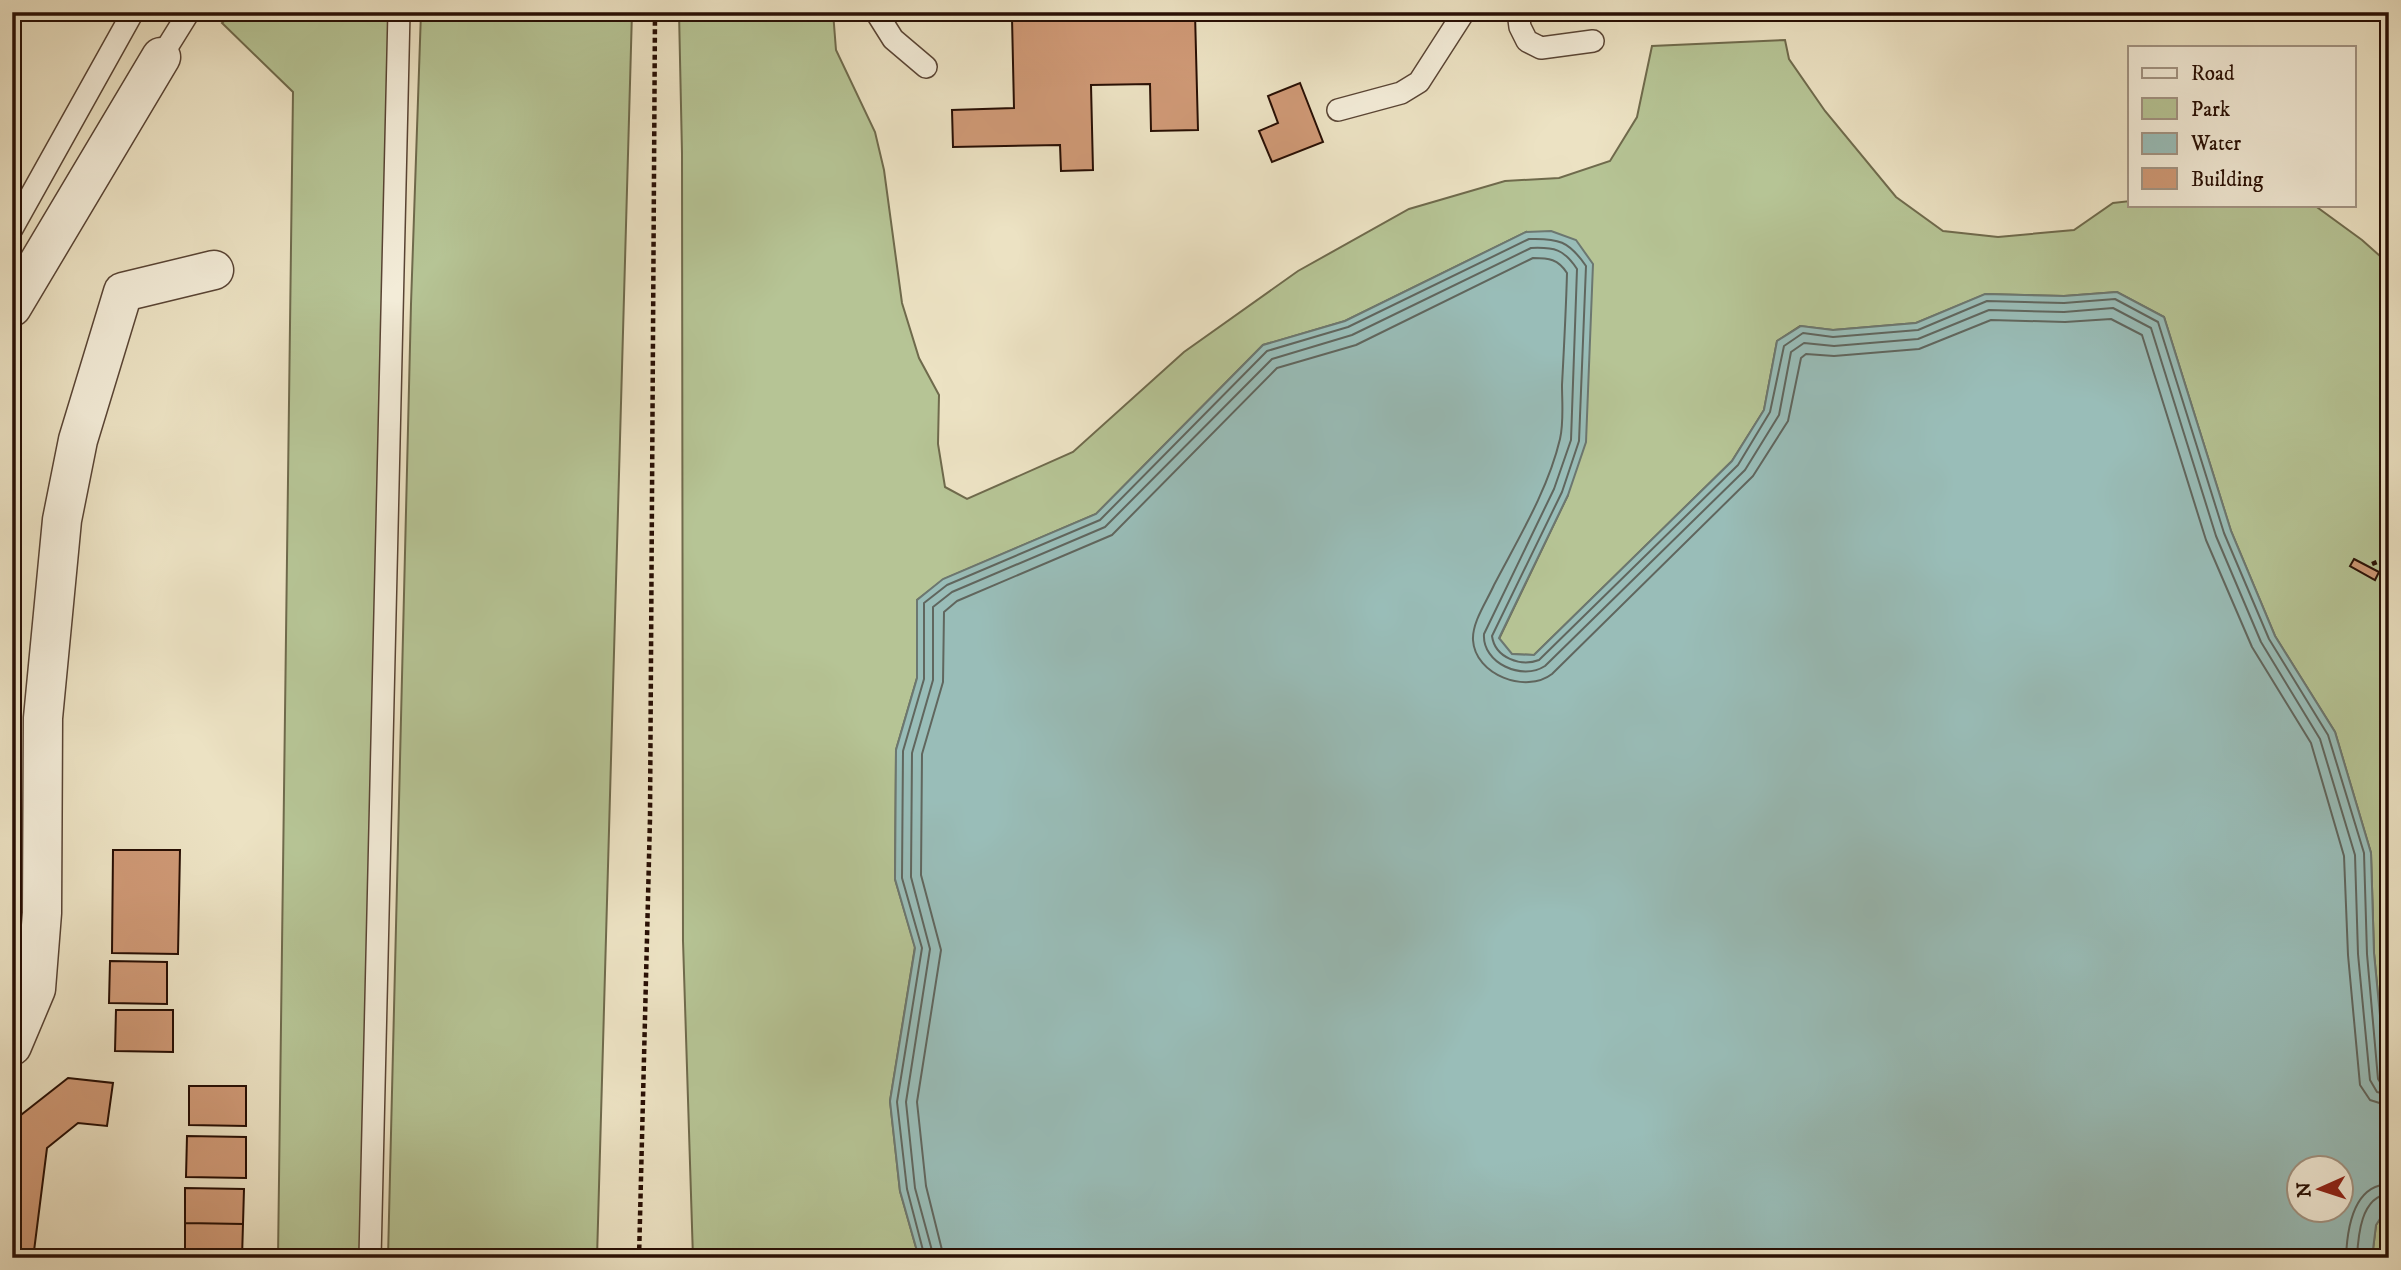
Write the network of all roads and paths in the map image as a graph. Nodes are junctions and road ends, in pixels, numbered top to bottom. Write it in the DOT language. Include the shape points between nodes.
graph roads {
  1 [pos="133,12"];
  2 [pos="189,12"];
  3 [pos="399,12"];
  4 [pos="655,12"];
  5 [pos="876,12"];
  6 [pos="1464,12"];
  7 [pos="1518,12"];
  8 [pos="1593,41"];
  9 [pos="161,57"];
  10 [pos="926,67"];
  11 [pos="1338,110"];
  12 [pos="12,229"];
  13 [pos="214,270"];
  14 [pos="12,307"];
  15 [pos="2389,557"];
  16 [pos="2372,564"];
  17 [pos="12,1046"];
  18 [pos="370,1258"];
  19 [pos="639,1258"];
  1 -- 12 [label="lane"];
  2 -- 9 [label="lane"];
  3 -- 18 [label="lane"];
  4 -- 19 [label="path" via="650,818"];
  5 -- 10 [label="lane" via="893,39"];
  6 -- 11 [label="lane" via="1419,82 1401,93"];
  7 -- 8 [label="lane" via="1527,41 1541,48"];
  9 -- 14 [label="street"];
  13 -- 17 [label="street" via="123,292 78,440 62,520 43,718 43,913 36,989"];
  15 -- 16 [label="path"];
}
